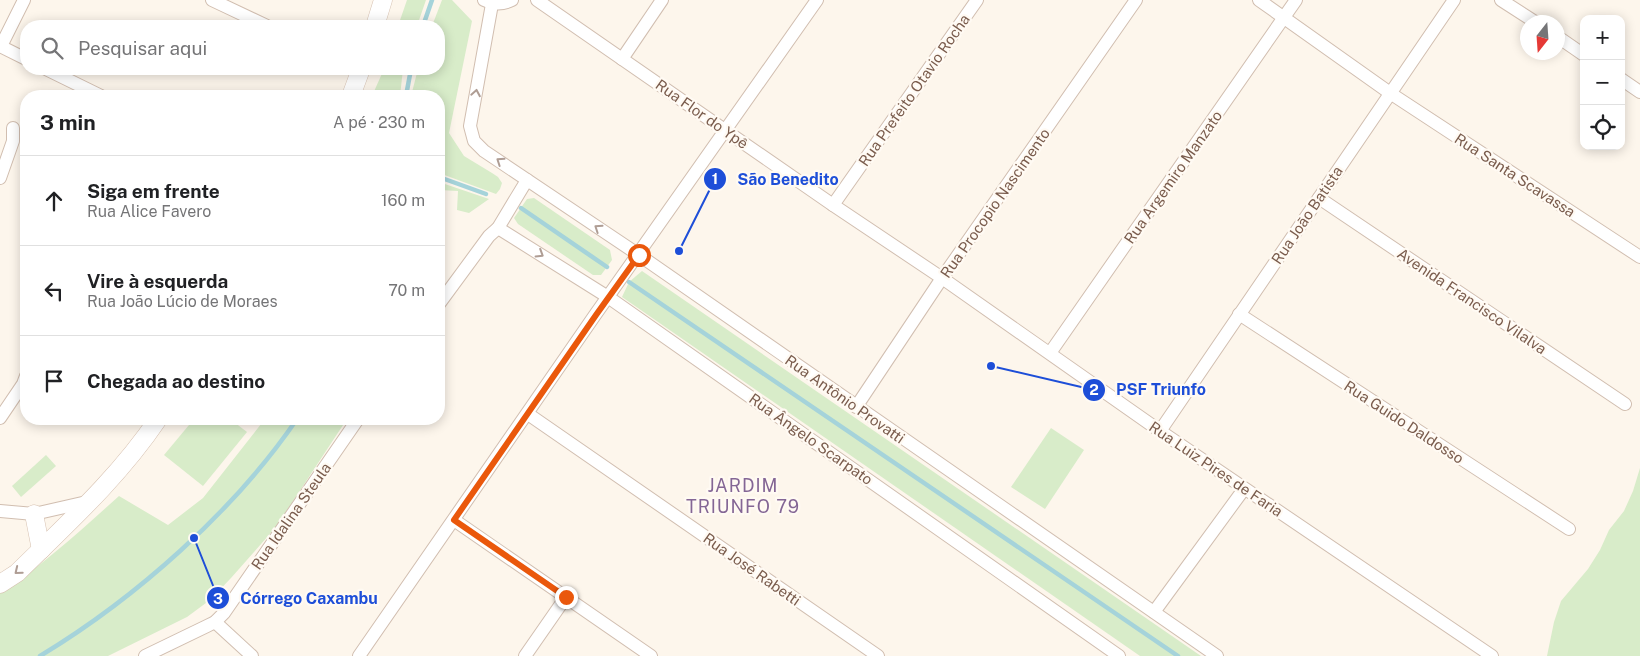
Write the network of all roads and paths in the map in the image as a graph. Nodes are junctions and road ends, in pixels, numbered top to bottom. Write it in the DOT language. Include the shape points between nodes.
graph roads {
  1 [pos="24,0"];
  2 [pos="212,0"];
  3 [pos="383,0"];
  4 [pos="512,0"];
  5 [pos="537,0"];
  6 [pos="662,0"];
  7 [pos="817,0"];
  8 [pos="977,0"];
  9 [pos="1136,0"];
  10 [pos="1259,0"];
  11 [pos="1296,0"];
  12 [pos="1454,0"];
  13 [pos="1500,0"];
  14 [pos="488,2"];
  15 [pos="1524,15"];
  16 [pos="1284,17"];
  17 [pos="254,20"];
  18 [pos="377,20"];
  19 [pos="1565,42"];
  20 [pos="1,46"];
  21 [pos="1580,52"];
  22 [pos="20,56"];
  23 [pos="622,58"];
  24 [pos="58,75"];
  25 [pos="357,75"];
  26 [pos="1625,82"];
  27 [pos="89,90"];
  28 [pos="353,90"];
  29 [pos="1640,92"];
  30 [pos="1390,93"];
  31 [pos="14,128"];
  32 [pos="726,130"];
  33 [pos="0,178"];
  34 [pos="527,180"];
  35 [pos="1319,198"];
  36 [pos="833,205"];
  37 [pos="498,228"];
  38 [pos="639,255"];
  39 [pos="1640,256"];
  40 [pos="942,278"];
  41 [pos="445,296"];
  42 [pos="608,297"];
  43 [pos="1239,314"];
  44 [pos="1050,353"];
  45 [pos="20,388"];
  46 [pos="1625,404"];
  47 [pos="856,407"];
  48 [pos="528,414"];
  49 [pos="0,418"];
  50 [pos="154,425"];
  51 [pos="354,425"];
  52 [pos="1160,431"];
  53 [pos="1244,488"];
  54 [pos="91,501"];
  55 [pos="0,511"];
  56 [pos="34,514"];
  57 [pos="454,520"];
  58 [pos="1569,529"];
  59 [pos="41,550"];
  60 [pos="0,584"];
  61 [pos="566,597"];
  62 [pos="1154,612"];
  63 [pos="215,622"];
  64 [pos="145,656"];
  65 [pos="252,656"];
  66 [pos="359,656"];
  67 [pos="525,656"];
  68 [pos="651,656"];
  69 [pos="878,656"];
  70 [pos="1119,656"];
  71 [pos="1217,656"];
  72 [pos="1492,656"];
  1 -- 20 [label="street"];
  2 -- 17 [label="street"];
  3 -- 18 [label="street"];
  4 -- 14 [label="street" via="499,4"];
  5 -- 23 [label="street, Rua Flor do Ypê"];
  6 -- 23 [label="street"];
  7 -- 32 [label="street"];
  8 -- 36 [label="street, Rua Prefeito Otavio Rocha"];
  9 -- 40 [label="street, Rua Procopio Nascimento"];
  10 -- 16 [label="street, Rua Santa Scavassa"];
  11 -- 16 [label="street, Rua Argemiro Manzato"];
  12 -- 30 [label="street, Rua João Batista"];
  13 -- 15 [label="street"];
  34 -- 14 [label="street, Rua Antônio Provatti, one-way" via="484,151 474,141 470,126"];
  16 -- 30 [label="street, Rua Santa Scavassa"];
  16 -- 44 [label="street, Rua Argemiro Manzato"];
  19 -- 21 [label="street"];
  20 -- 22 [label="street"];
  23 -- 32 [label="street, Rua Flor do Ypê"];
  24 -- 27 [label="street"];
  25 -- 28 [label="street"];
  26 -- 29 [label="street"];
  30 -- 35 [label="street, Rua João Batista"];
  30 -- 39 [label="street, Rua Santa Scavassa"];
  31 -- 33 [label="street" via="13,141"];
  32 -- 36 [label="street, Rua Flor do Ypê"];
  32 -- 38 [label="street"];
  34 -- 37 [label="street"];
  38 -- 34 [label="street, Rua Antônio Provatti, one-way"];
  35 -- 43 [label="street, Rua João Batista"];
  35 -- 46 [label="street, Avenida Francisco Vilalva"];
  36 -- 40 [label="street, Rua Flor do Ypê"];
  37 -- 41 [label="street"];
  37 -- 42 [label="street, Rua Ângelo Scarpato, one-way"];
  38 -- 42 [label="street"];
  38 -- 47 [label="street, Rua Antônio Provatti"];
  40 -- 44 [label="street, Rua Luiz Pires de Faria"];
  40 -- 47 [label="street, Rua Procopio Nascimento"];
  42 -- 48 [label="street"];
  42 -- 70 [label="street, Rua Ângelo Scarpato"];
  43 -- 52 [label="street, Rua João Batista"];
  43 -- 58 [label="street, Rua Guido Daldosso"];
  44 -- 52 [label="street, Rua Luiz Pires de Faria"];
  45 -- 49 [label="street"];
  47 -- 62 [label="street, Rua Antônio Provatti"];
  48 -- 57 [label="street"];
  48 -- 69 [label="street, Rua José Rabetti"];
  50 -- 54 [label="street"];
  51 -- 63 [label="street, Rua Idalina Steula"];
  52 -- 53 [label="street, Rua Luiz Pires de Faria"];
  53 -- 62 [label="street"];
  53 -- 72 [label="street, Rua Luiz Pires de Faria"];
  54 -- 56 [label="street"];
  54 -- 59 [label="street"];
  55 -- 56 [label="street"];
  56 -- 59 [label="street"];
  57 -- 61 [label="street"];
  57 -- 66 [label="street"];
  59 -- 60 [label="street, one-way" via="18,573"];
  61 -- 67 [label="street"];
  61 -- 68 [label="street"];
  62 -- 71 [label="street, Rua Antônio Provatti"];
  63 -- 64 [label="street, Rua Idalina Steula"];
  63 -- 65 [label="street"];
}
